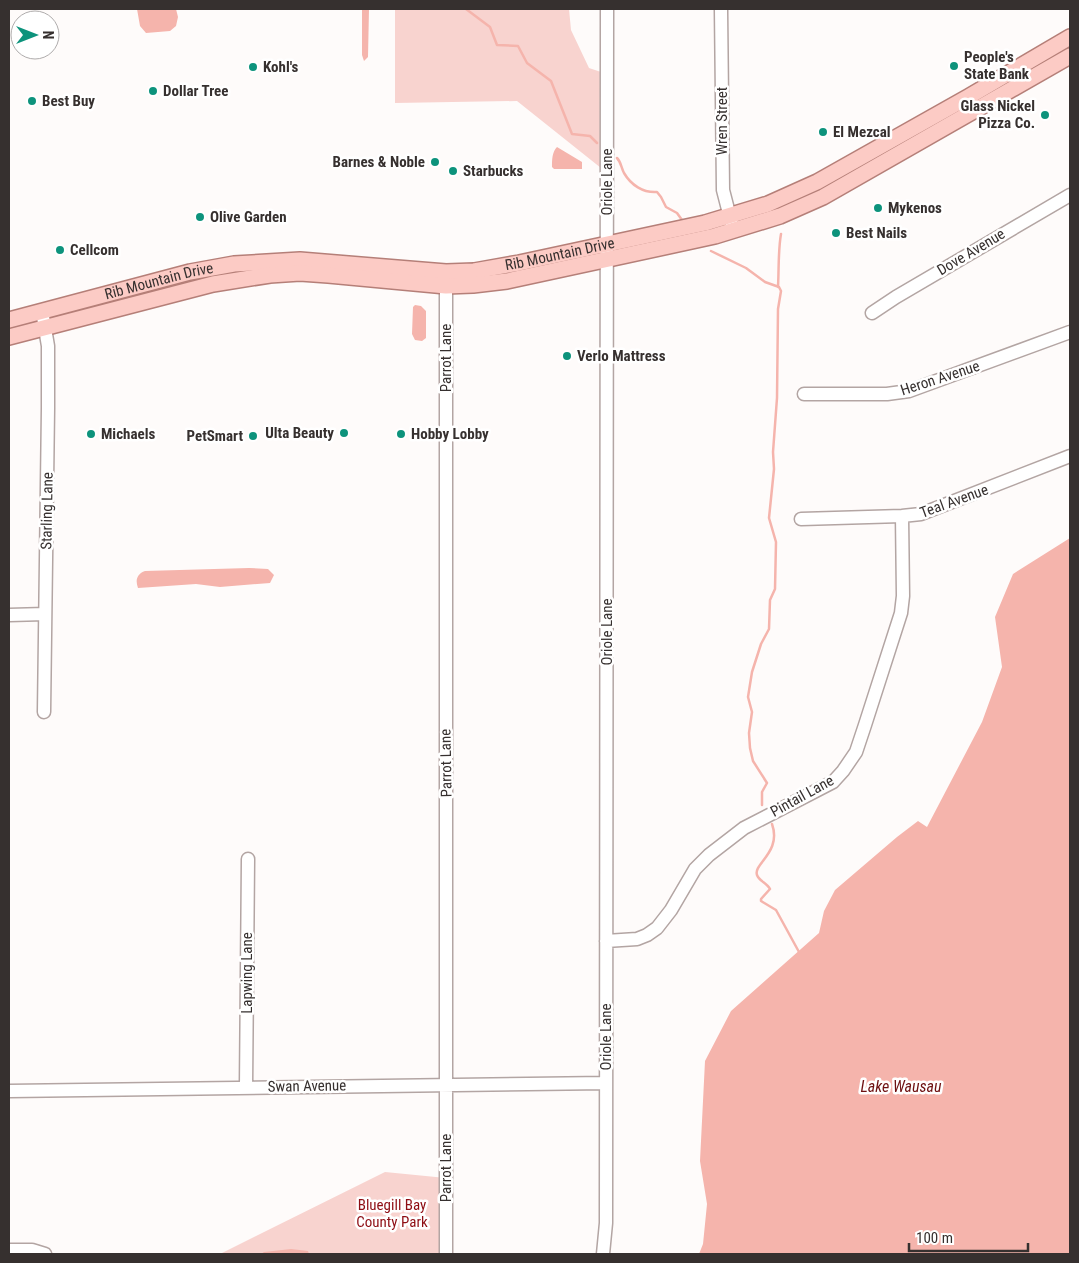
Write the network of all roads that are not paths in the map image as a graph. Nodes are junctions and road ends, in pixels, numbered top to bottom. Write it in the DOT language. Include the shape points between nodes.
graph roads {
  1 [pos="607,9"];
  2 [pos="722,9"];
  3 [pos="1070,37"];
  4 [pos="1070,56"];
  5 [pos="1070,70"];
  6 [pos="1037,74"];
  7 [pos="1070,195"];
  8 [pos="731,224"];
  9 [pos="607,244"];
  10 [pos="608,260"];
  11 [pos="446,279"];
  12 [pos="42,311"];
  13 [pos="872,312"];
  14 [pos="9,320"];
  15 [pos="45,327"];
  16 [pos="1070,332"];
  17 [pos="9,337"];
  18 [pos="804,394"];
  19 [pos="1070,456"];
  20 [pos="902,516"];
  21 [pos="802,518"];
  22 [pos="45,614"];
  23 [pos="9,615"];
  24 [pos="44,712"];
  25 [pos="248,859"];
  26 [pos="606,941"];
  27 [pos="606,1083"];
  28 [pos="447,1084"];
  29 [pos="246,1087"];
  30 [pos="9,1090"];
  31 [pos="9,1250"];
  32 [pos="45,1254"];
  33 [pos="446,1254"];
  34 [pos="603,1254"];
  1 -- 9 [label="street, Oriole Lane"];
  2 -- 8 [label="street, Wren Street" via="723,190"];
  3 -- 8 [label="main road, Rib Mountain Drive" via="824,178"];
  4 -- 6 [label="main road, Rib Mountain Drive"];
  5 -- 6 [label="main road"];
  6 -- 8 [label="main road, Rib Mountain Drive" via="823,197 788,214"];
  7 -- 13 [label="street, Dove Avenue"];
  8 -- 9 [label="main road, Rib Mountain Drive"];
  8 -- 10 [label="main road, Rib Mountain Drive" via="692,242"];
  9 -- 10 [label="street, Oriole Lane"];
  9 -- 11 [label="main road, Rib Mountain Drive"];
  10 -- 11 [label="main road, Rib Mountain Drive" via="502,282 473,285"];
  10 -- 26 [label="street, Oriole Lane"];
  11 -- 12 [label="main road, Rib Mountain Drive" via="300,260 243,263 196,271"];
  11 -- 15 [label="main road, Rib Mountain Drive" via="300,273 270,275 221,282"];
  11 -- 28 [label="street, Parrot Lane"];
  12 -- 14 [label="main road, Rib Mountain Drive"];
  12 -- 15 [label="street, Starling Lane"];
  15 -- 17 [label="main road, Rib Mountain Drive"];
  15 -- 22 [label="street, Starling Lane" via="48,408"];
  16 -- 18 [label="street, Heron Avenue" via="909,391"];
  19 -- 20 [label="street, Teal Avenue" via="921,514"];
  20 -- 21 [label="street, Teal Avenue"];
  20 -- 26 [label="street, Pintail Lane" via="901,613 866,725 850,761 832,782 744,828 709,855 695,868 657,928 637,938"];
  22 -- 23 [label="street"];
  22 -- 24 [label="street, Starling Lane"];
  25 -- 29 [label="street, Lapwing Lane"];
  26 -- 27 [label="street, Oriole Lane"];
  27 -- 28 [label="street, Swan Avenue"];
  27 -- 34 [label="street, Oriole Lane"];
  28 -- 29 [label="street, Swan Avenue"];
  28 -- 33 [label="street, Parrot Lane"];
  29 -- 30 [label="street, Swan Avenue"];
  31 -- 32 [label="street" via="32,1250"];
}
